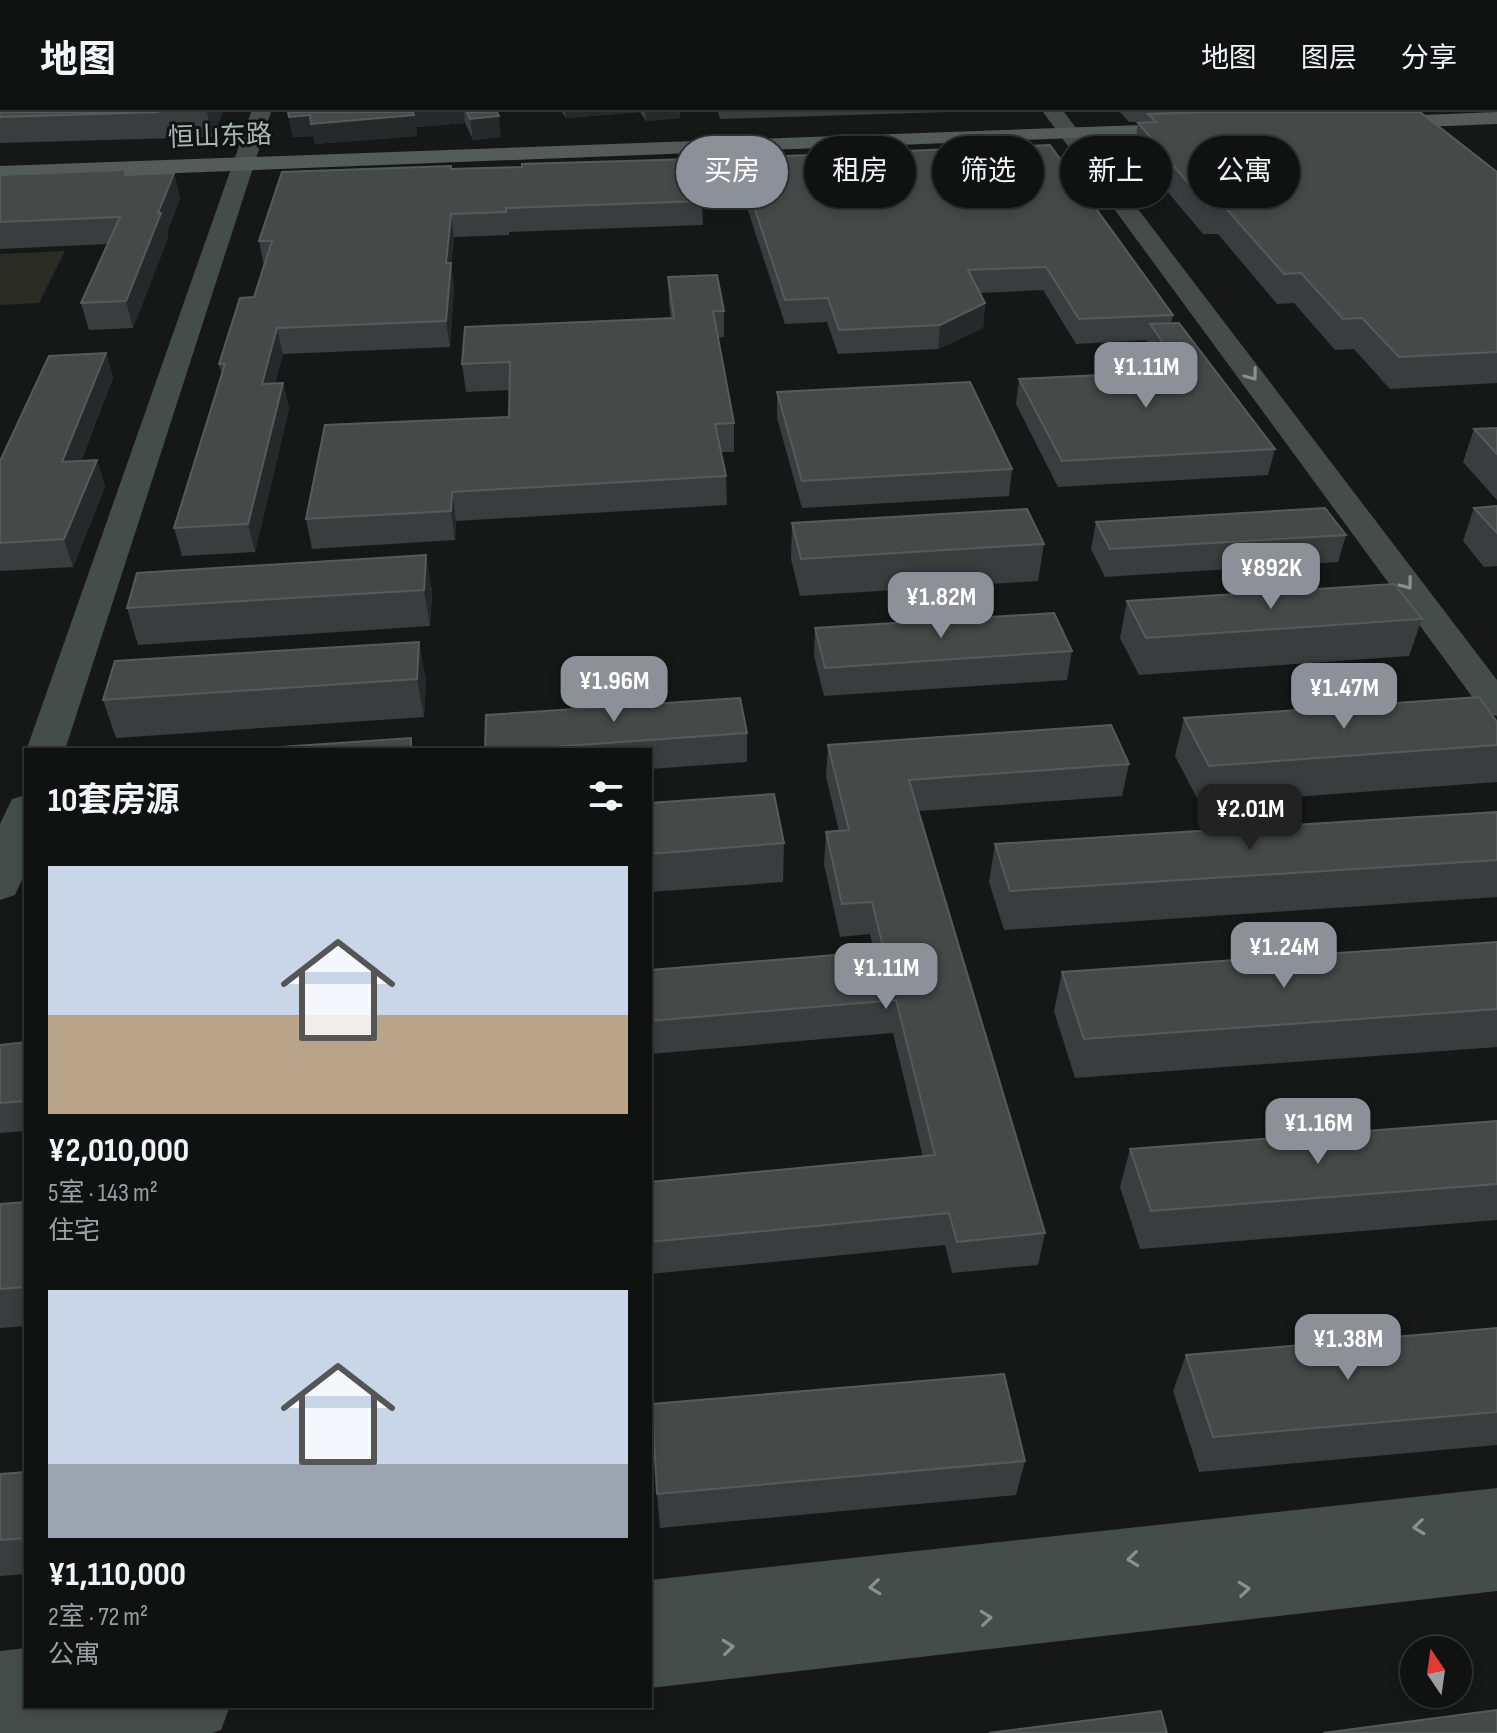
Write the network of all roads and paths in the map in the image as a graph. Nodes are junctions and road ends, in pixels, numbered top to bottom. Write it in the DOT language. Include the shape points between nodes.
graph roads {
  1 [pos="261,112"];
  2 [pos="1497,116"];
  3 [pos="1355,121"];
  4 [pos="1073,125"];
  5 [pos="1213,127"];
  6 [pos="244,161"];
  7 [pos="0,167"];
  8 [pos="0,173"];
  9 [pos="1441,585"];
  10 [pos="1497,705"];
  11 [pos="46,748"];
  12 [pos="24,814"];
  13 [pos="0,885"];
  14 [pos="1497,1518"];
  15 [pos="1497,1560"];
  16 [pos="652,1612"];
  17 [pos="652,1655"];
  18 [pos="24,1681"];
  19 [pos="0,1684"];
  20 [pos="179,1708"];
  21 [pos="0,1728"];
  1 -- 6 [label="street"];
  2 -- 3 [label="main road"];
  4 -- 5 [label="main road, 恒山东路"];
  4 -- 6 [label="main road, 恒山东路"];
  4 -- 9 [label="street"];
  4 -- 10 [label="street, one-way"];
  6 -- 7 [label="main road, 恒山东路"];
  6 -- 8 [label="main road, 恒山东路"];
  6 -- 11 [label="street"];
  12 -- 13 [label="street"];
  14 -- 16 [label="street, one-way"];
  17 -- 15 [label="street, one-way"];
  18 -- 19 [label="street"];
  20 -- 21 [label="street"];
}
